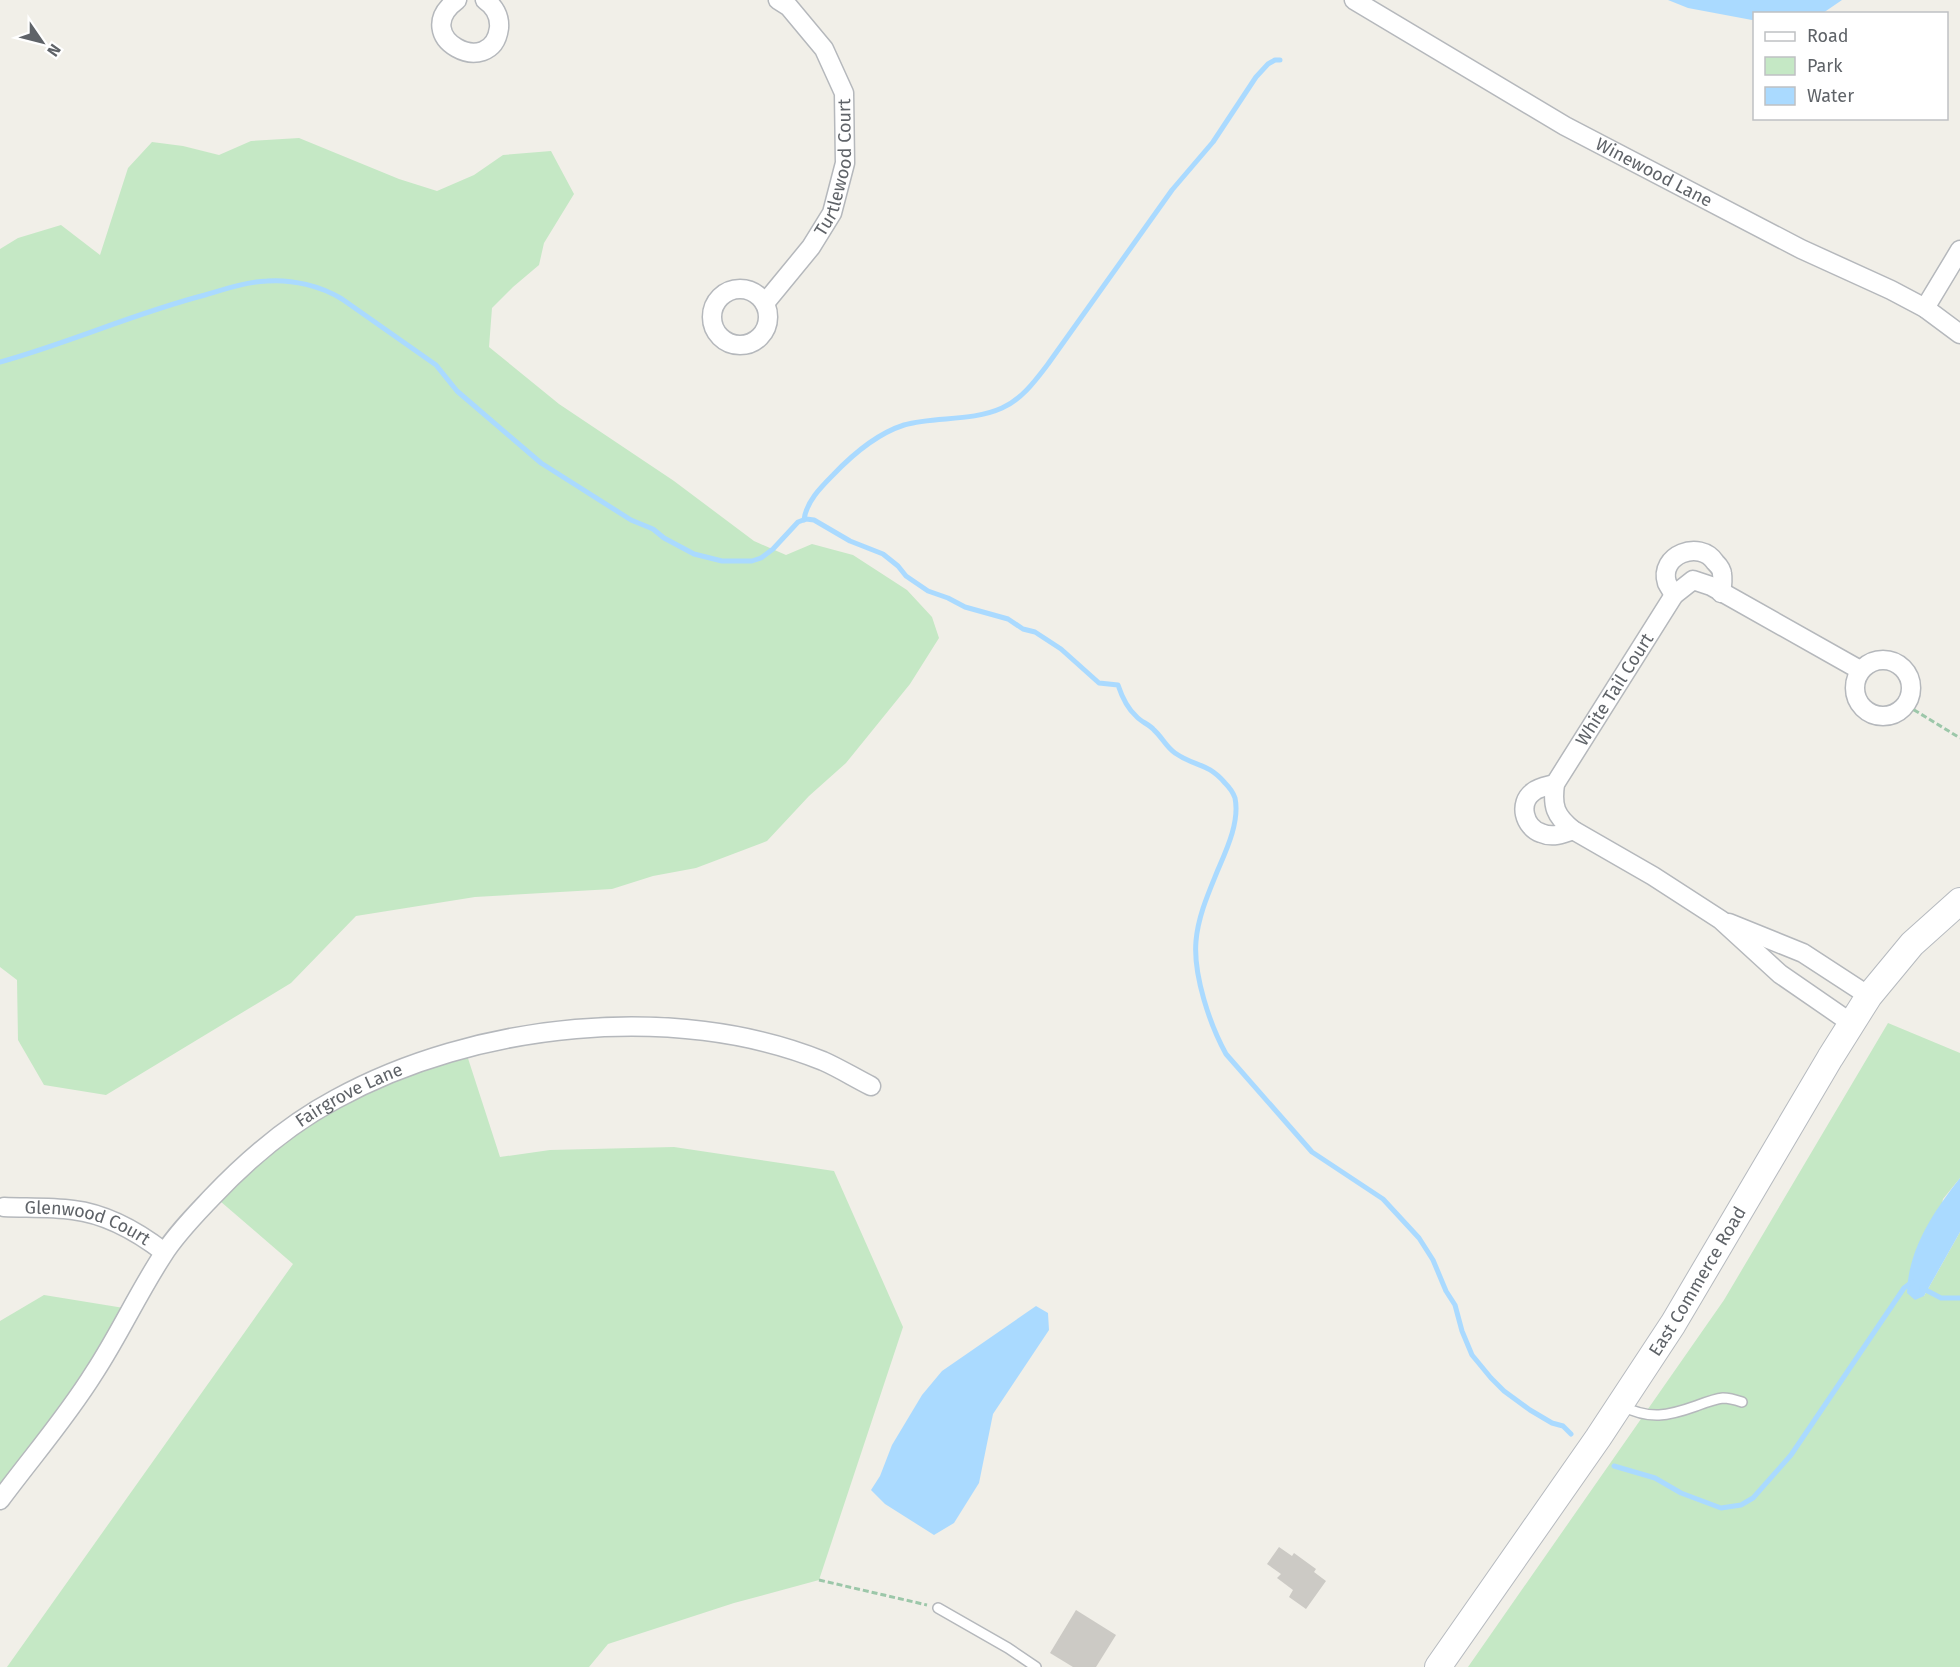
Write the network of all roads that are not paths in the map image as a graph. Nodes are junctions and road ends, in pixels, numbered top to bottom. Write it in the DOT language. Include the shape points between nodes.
graph roads {
  1 [pos="457,0"];
  2 [pos="778,0"];
  3 [pos="1354,0"];
  4 [pos="492,2"];
  5 [pos="1960,250"];
  6 [pos="765,303"];
  7 [pos="1924,308"];
  8 [pos="1960,334"];
  9 [pos="1721,593"];
  10 [pos="1674,595"];
  11 [pos="1860,670"];
  12 [pos="1555,784"];
  13 [pos="1573,830"];
  14 [pos="1960,901"];
  15 [pos="1722,921"];
  16 [pos="1869,996"];
  17 [pos="1851,1023"];
  18 [pos="871,1086"];
  19 [pos="3,1207"];
  20 [pos="164,1252"];
  21 [pos="1742,1402"];
  22 [pos="1620,1405"];
  23 [pos="0,1500"];
  24 [pos="938,1608"];
  25 [pos="1036,1667"];
  26 [pos="1438,1667"];
  1 -- 4 [label="street" via="443,16 442,28 449,44 467,53 480,51 494,41 499,25"];
  2 -- 6 [label="street, Turtlewood Court" via="789,7 824,49 844,93 845,163 832,213 811,247"];
  3 -- 7 [label="street, Winewood Lane" via="1565,126"];
  5 -- 7 [label="street"];
  7 -- 8 [label="street, Winewood Lane"];
  9 -- 10 [label="street, White Tail Court" via="1693,580"];
  9 -- 10 [label="street" via="1722,573 1713,559 1703,551 1688,550 1667,567 1667,582"];
  9 -- 11 [label="street, White Tail Court"];
  10 -- 12 [label="street, White Tail Court"];
  11 -- 11 [label="street" via="1854,692 1861,708 1879,716 1892,715 1906,705 1911,694 1910,681 1900,665 1879,659"];
  12 -- 13 [label="street" via="1553,800 1557,812"];
  12 -- 13 [label="street" via="1532,792 1525,803 1524,816 1532,829 1543,834 1559,835"];
  13 -- 15 [label="street"];
  14 -- 16 [label="main road, East Commerce Road" via="1912,944"];
  15 -- 16 [label="street" via="1803,953"];
  15 -- 17 [label="street" via="1780,974"];
  16 -- 17 [label="main road, East Commerce Road"];
  17 -- 22 [label="main road, East Commerce Road" via="1713,1259"];
  18 -- 20 [label="street, Fairgrove Lane" via="824,1061 790,1050 699,1031 644,1026 567,1028 465,1046 394,1071 345,1094 275,1139 213,1195"];
  19 -- 20 [label="street, Glenwood Court" via="85,1213 116,1222"];
  20 -- 23 [label="street, Fairgrove Lane" via="94,1373"];
  21 -- 22 [label="lane" via="1725,1398 1655,1416"];
  22 -- 26 [label="main road, East Commerce Road"];
  24 -- 25 [label="lane"];
}
